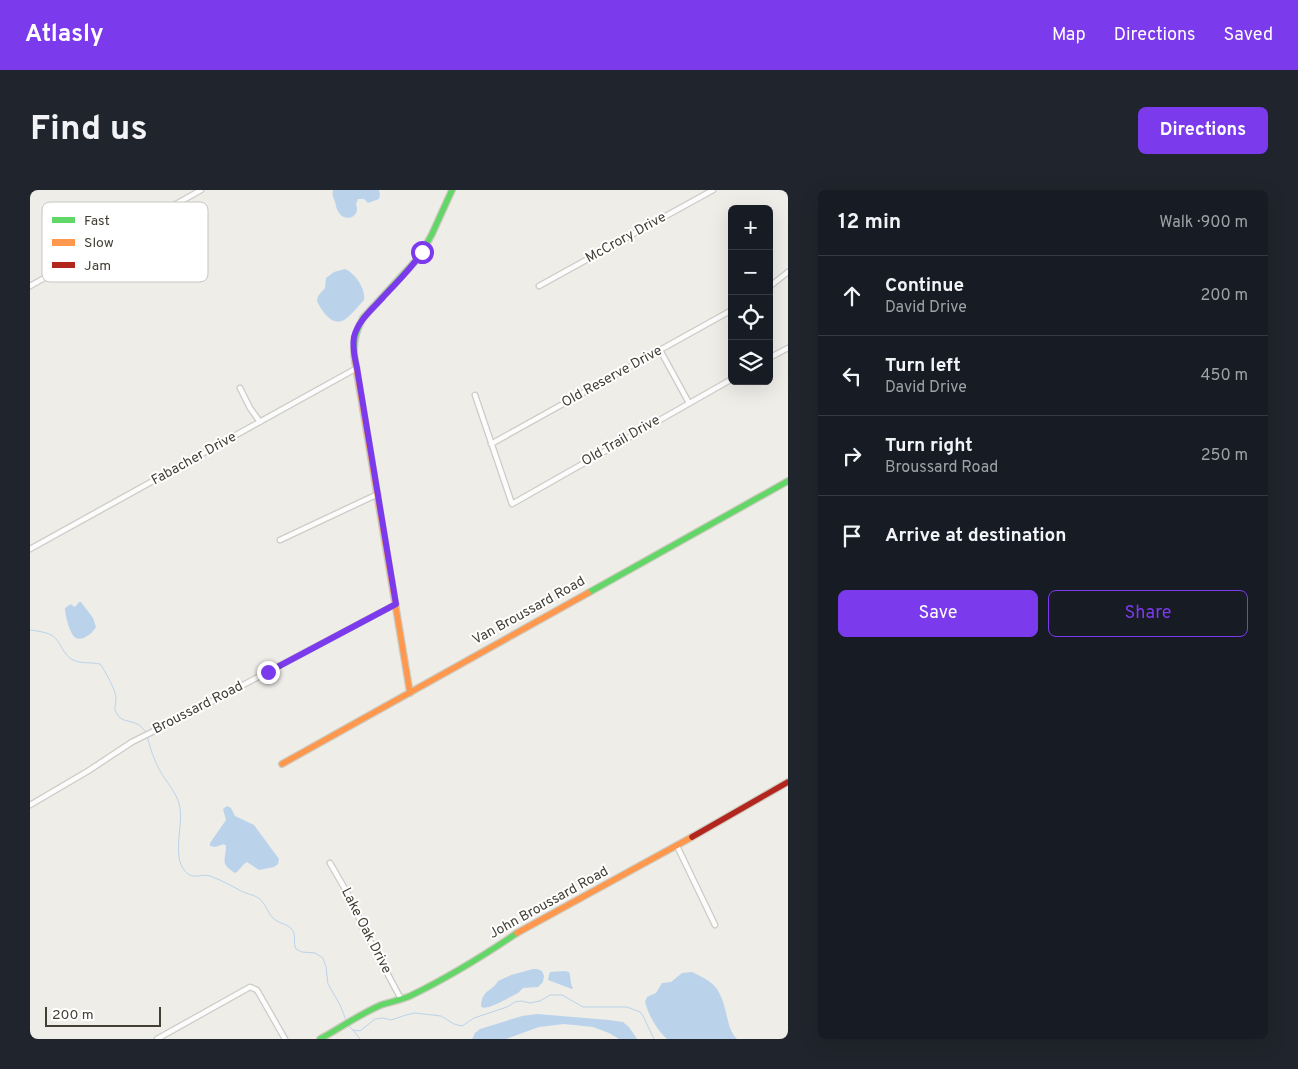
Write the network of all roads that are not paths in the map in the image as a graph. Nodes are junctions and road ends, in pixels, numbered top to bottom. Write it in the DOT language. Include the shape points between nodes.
graph roads {
  1 [pos="200,190"];
  2 [pos="452,190"];
  3 [pos="713,190"];
  4 [pos="179,202"];
  5 [pos="788,272"];
  6 [pos="42,279"];
  7 [pos="773,283"];
  8 [pos="30,286"];
  9 [pos="539,286"];
  10 [pos="728,312"];
  11 [pos="788,348"];
  12 [pos="660,350"];
  13 [pos="773,356"];
  14 [pos="357,368"];
  15 [pos="728,381"];
  16 [pos="240,388"];
  17 [pos="475,395"];
  18 [pos="689,403"];
  19 [pos="260,422"];
  20 [pos="491,444"];
  21 [pos="788,481"];
  22 [pos="378,494"];
  23 [pos="280,540"];
  24 [pos="30,549"];
  25 [pos="396,604"];
  26 [pos="410,692"];
  27 [pos="282,764"];
  28 [pos="788,782"];
  29 [pos="30,805"];
  30 [pos="677,846"];
  31 [pos="330,863"];
  32 [pos="715,925"];
  33 [pos="401,999"];
  34 [pos="158,1039"];
  35 [pos="285,1039"];
  36 [pos="320,1039"];
  1 -- 4 [label="street"];
  2 -- 14 [label="street" via="420,256 358,326 353,344"];
  3 -- 9 [label="street, McCrory Drive"];
  5 -- 7 [label="street"];
  6 -- 8 [label="street"];
  10 -- 12 [label="street, Old Reserve Drive"];
  11 -- 13 [label="street"];
  12 -- 18 [label="street"];
  12 -- 20 [label="street, Old Reserve Drive"];
  14 -- 19 [label="street, Fabacher Drive"];
  14 -- 22 [label="street"];
  15 -- 18 [label="street, Old Trail Drive"];
  16 -- 19 [label="street"];
  17 -- 20 [label="street"];
  18 -- 20 [label="street, Old Trail Drive" via="512,504"];
  19 -- 24 [label="street, Fabacher Drive"];
  21 -- 26 [label="street, Van Broussard Road"];
  22 -- 23 [label="street"];
  22 -- 25 [label="street"];
  25 -- 26 [label="street"];
  25 -- 29 [label="street, Broussard Road" via="142,736"];
  26 -- 27 [label="street, Van Broussard Road"];
  28 -- 30 [label="street, John Broussard Road"];
  30 -- 32 [label="street"];
  30 -- 33 [label="street, John Broussard Road" via="523,929 437,982"];
  31 -- 33 [label="street, Lake Oak Drive"];
  33 -- 36 [label="street, John Broussard Road" via="382,1005"];
  34 -- 35 [label="street" via="248,988 257,990"];
}
